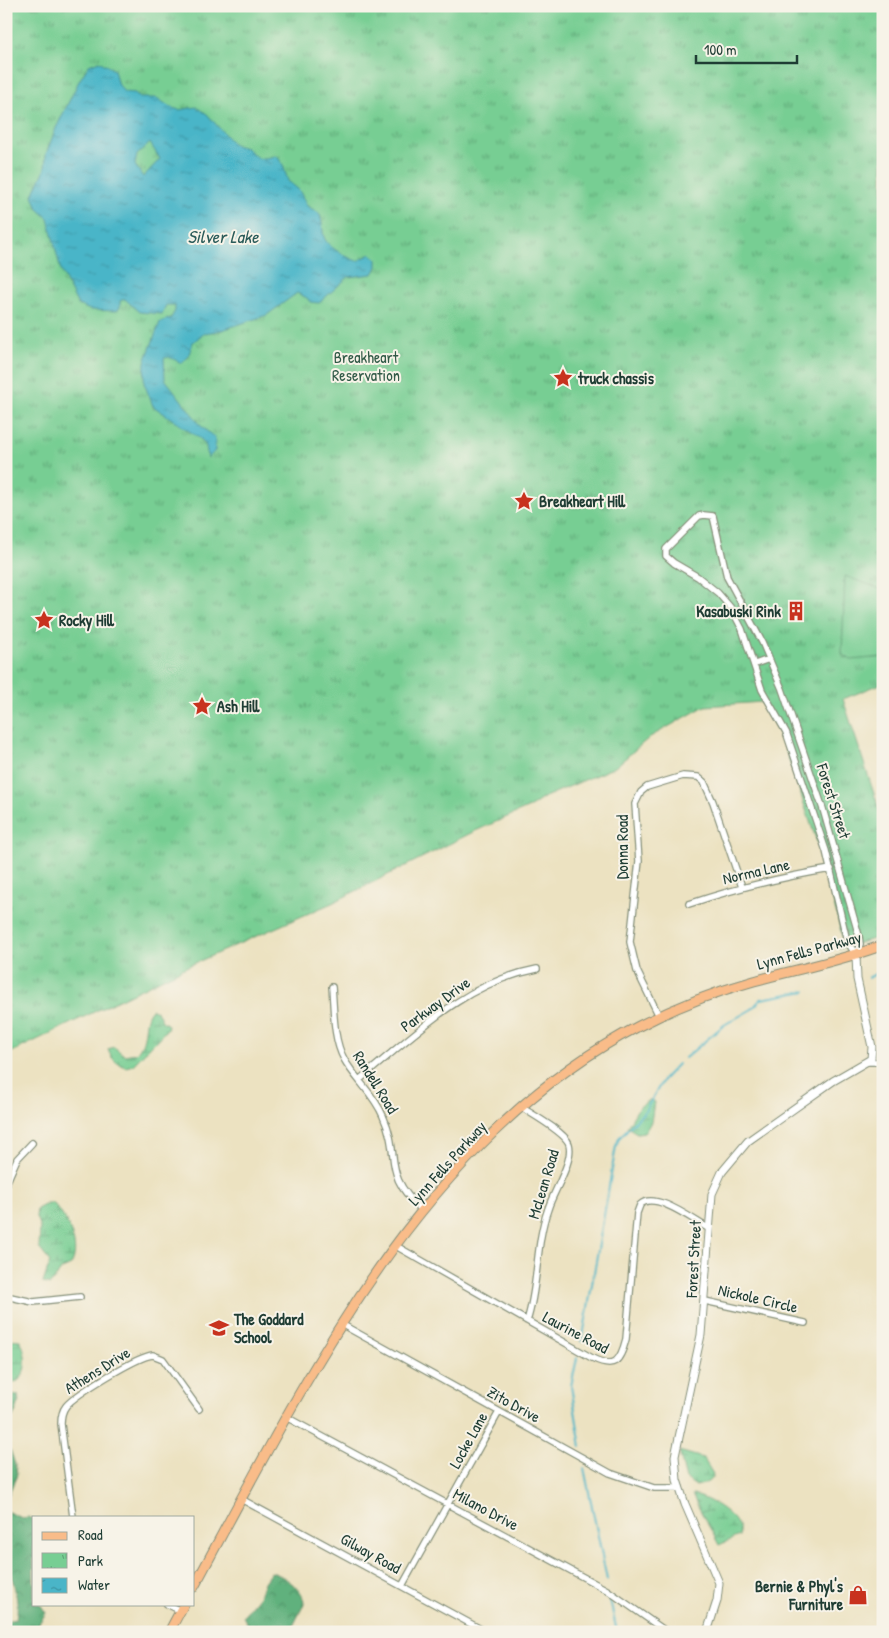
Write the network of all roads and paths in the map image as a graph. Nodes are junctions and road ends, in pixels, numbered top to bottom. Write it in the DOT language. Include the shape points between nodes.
graph roads {
  1 [pos="736,594"];
  2 [pos="725,601"];
  3 [pos="769,659"];
  4 [pos="754,664"];
  5 [pos="830,869"];
  6 [pos="742,887"];
  7 [pos="689,904"];
  8 [pos="883,945"];
  9 [pos="856,955"];
  10 [pos="537,969"];
  11 [pos="332,987"];
  12 [pos="659,1016"];
  13 [pos="868,1062"];
  14 [pos="883,1062"];
  15 [pos="359,1080"];
  16 [pos="521,1107"];
  17 [pos="32,1142"];
  18 [pos="6,1184"];
  19 [pos="423,1211"];
  20 [pos="708,1228"];
  21 [pos="396,1246"];
  22 [pos="6,1296"];
  23 [pos="80,1297"];
  24 [pos="705,1301"];
  25 [pos="527,1321"];
  26 [pos="805,1323"];
  27 [pos="341,1324"];
  28 [pos="199,1409"];
  29 [pos="499,1412"];
  30 [pos="286,1418"];
  31 [pos="680,1488"];
  32 [pos="242,1499"];
  33 [pos="447,1504"];
  34 [pos="73,1516"];
  35 [pos="195,1585"];
  36 [pos="402,1586"];
  37 [pos="182,1608"];
  38 [pos="170,1632"];
  39 [pos="486,1632"];
  40 [pos="668,1632"];
  41 [pos="707,1632"];
  1 -- 2 [label="street"];
  1 -- 2 [label="street, Forest Street" via="727,577 713,516 699,516 666,550 666,556 698,577"];
  1 -- 3 [label="street, Forest Street"];
  2 -- 4 [label="street, Forest Street" via="742,629"];
  3 -- 4 [label="street"];
  3 -- 9 [label="street, Forest Street" via="782,689 839,863 859,936"];
  4 -- 5 [label="street, Forest Street" via="762,690 786,732"];
  5 -- 6 [label="street, Norma Lane"];
  5 -- 9 [label="street, Forest Street" via="847,941"];
  6 -- 7 [label="street, Norma Lane"];
  6 -- 12 [label="street, Donna Road" via="714,802 704,782 683,776 641,792 635,804 639,861 630,942 637,971"];
  8 -- 9 [label="main road, Lynn Fells Parkway"];
  9 -- 12 [label="main road, Lynn Fells Parkway" via="732,987"];
  9 -- 13 [label="street, Forest Street" via="857,979 873,1054"];
  10 -- 15 [label="street, Parkway Drive" via="508,976 472,991"];
  11 -- 15 [label="street, Randell Road" via="340,1051"];
  12 -- 16 [label="main road, Lynn Fells Parkway" via="583,1058"];
  13 -- 14 [label="street"];
  13 -- 20 [label="street, Forest Street" via="833,1081 742,1146 716,1183"];
  15 -- 19 [label="street, Randell Road" via="384,1117 400,1186"];
  16 -- 19 [label="main road, Lynn Fells Parkway" via="474,1153"];
  16 -- 25 [label="street, McLean Road" via="565,1137 570,1149 546,1215 534,1299"];
  17 -- 18 [label="street" via="17,1158"];
  19 -- 21 [label="main road, Lynn Fells Parkway"];
  20 -- 24 [label="street, Forest Street"];
  20 -- 25 [label="street, Laurine Road" via="660,1201 650,1199 640,1205 626,1339 622,1356 614,1363 597,1360"];
  21 -- 25 [label="street, Laurine Road"];
  21 -- 27 [label="main road, Lynn Fells Parkway"];
  22 -- 23 [label="street" via="23,1302"];
  24 -- 26 [label="street, Nickole Circle"];
  24 -- 31 [label="street, Forest Street" via="698,1352 675,1449"];
  27 -- 29 [label="street, Zito Drive"];
  27 -- 30 [label="main road, Lynn Fells Parkway"];
  28 -- 34 [label="street, Athens Drive" via="164,1361 153,1354 72,1400 64,1410 61,1424"];
  29 -- 31 [label="street, Zito Drive" via="621,1478 654,1488"];
  29 -- 33 [label="street, Locke Lane"];
  30 -- 32 [label="main road, Lynn Fells Parkway"];
  30 -- 33 [label="street, Milano Drive"];
  31 -- 41 [label="street, Forest Street" via="718,1582 717,1601"];
  32 -- 35 [label="main road, Lynn Fells Parkway"];
  32 -- 36 [label="street, Gilway Road"];
  33 -- 36 [label="street, Locke Lane"];
  33 -- 40 [label="street, Milano Drive" via="607,1590"];
  36 -- 39 [label="street, Gilway Road"];
  37 -- 38 [label="main road"];
}
